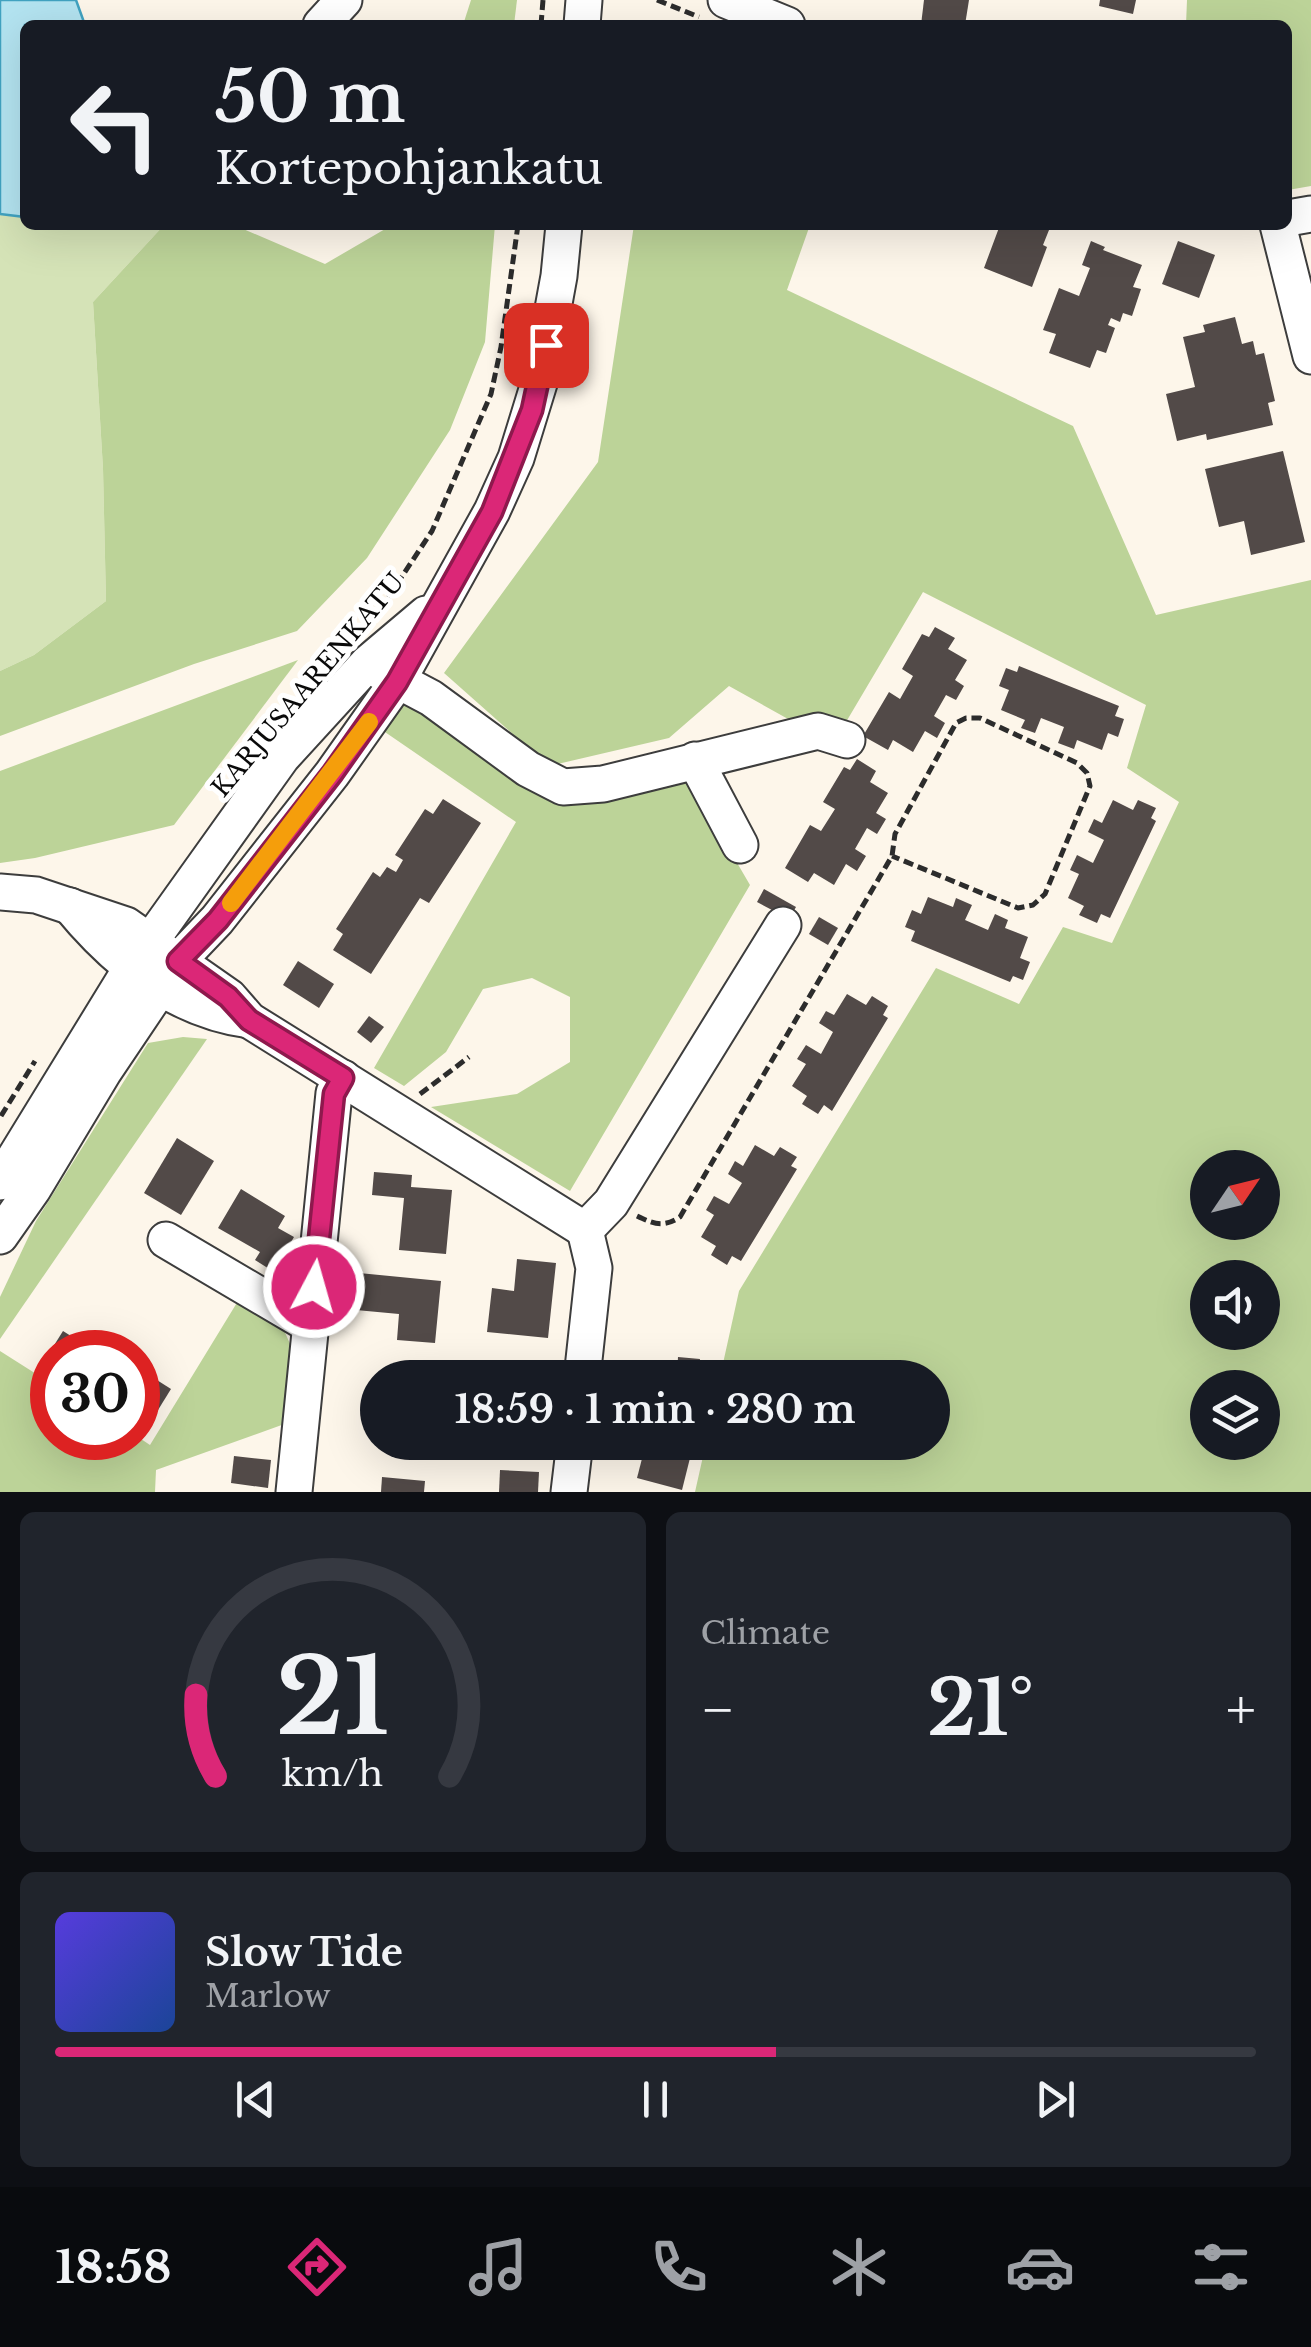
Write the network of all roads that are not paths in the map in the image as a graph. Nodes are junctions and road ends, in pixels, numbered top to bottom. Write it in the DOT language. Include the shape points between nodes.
graph roads {
  1 [pos="344,0"];
  2 [pos="716,10"];
  3 [pos="326,20"];
  4 [pos="763,20"];
  5 [pos="563,230"];
  6 [pos="1279,230"];
  7 [pos="1311,356"];
  8 [pos="375,658"];
  9 [pos="847,740"];
  10 [pos="694,760"];
  11 [pos="740,845"];
  12 [pos="0,892"];
  13 [pos="783,924"];
  14 [pos="155,964"];
  15 [pos="343,1078"];
  16 [pos="0,1182"];
  17 [pos="586,1230"];
  18 [pos="0,1236"];
  19 [pos="166,1240"];
  20 [pos="310,1325"];
  21 [pos="584,1360"];
  22 [pos="573,1460"];
  23 [pos="294,1492"];
  24 [pos="569,1492"];
  1 -- 3 [label="street"];
  2 -- 4 [label="street"];
  5 -- 8 [label="street, KARJUSAARENKATU" via="540,380 492,512 438,604"];
  6 -- 7 [label="street"];
  8 -- 10 [label="street" via="563,787 603,784"];
  8 -- 14 [label="street, KARJUSAARENKATU" via="282,757"];
  8 -- 14 [label="street, KARJUSAARENKATU" via="332,774 229,906"];
  9 -- 10 [label="street" via="818,731"];
  10 -- 11 [label="street"];
  12 -- 14 [label="street" via="70,906 98,940"];
  13 -- 17 [label="street" via="612,1204"];
  14 -- 15 [label="street" via="186,1004 249,1020"];
  14 -- 16 [label="street, KARJUSAARENKATU"];
  14 -- 18 [label="street, KARJUSAARENKATU"];
  15 -- 17 [label="street"];
  15 -- 20 [label="street" via="334,1094"];
  17 -- 21 [label="street" via="594,1268"];
  19 -- 20 [label="street"];
  20 -- 23 [label="street"];
  22 -- 24 [label="street"];
}
